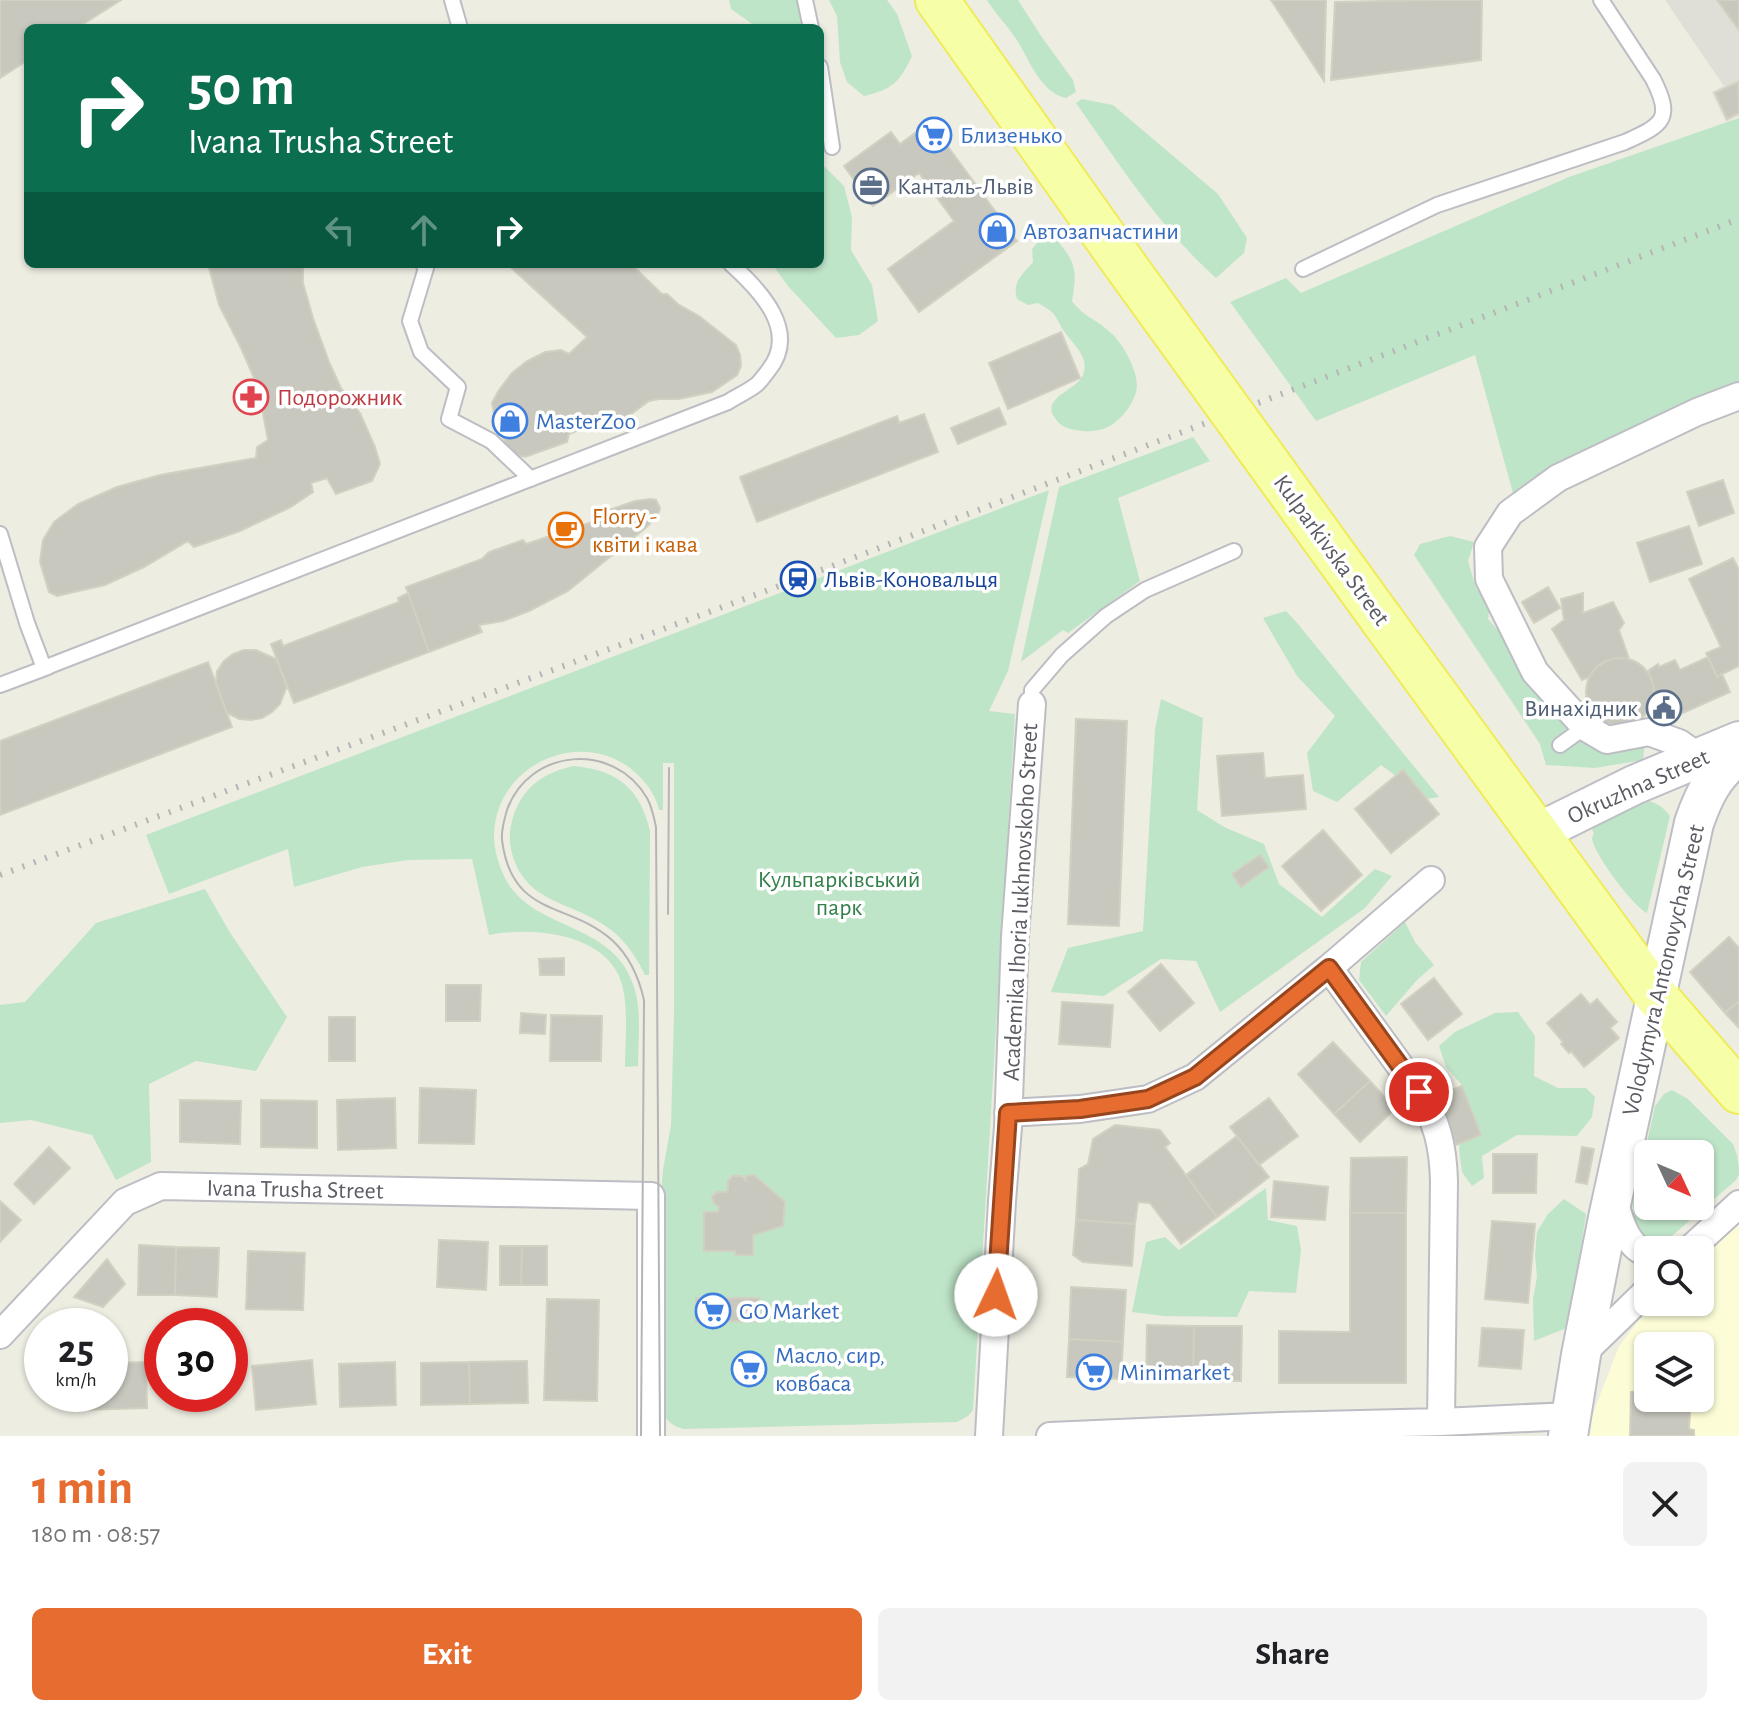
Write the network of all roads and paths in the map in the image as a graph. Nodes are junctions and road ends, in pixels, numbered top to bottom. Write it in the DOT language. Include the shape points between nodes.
graph roads {
  1 [pos="452,0"];
  2 [pos="805,0"];
  3 [pos="937,0"];
  4 [pos="1601,0"];
  5 [pos="459,24"];
  6 [pos="810,24"];
  7 [pos="824,84"];
  8 [pos="832,147"];
  9 [pos="426,268"];
  10 [pos="735,268"];
  11 [pos="1303,269"];
  12 [pos="1739,396"];
  13 [pos="531,479"];
  14 [pos="0,534"];
  15 [pos="1234,551"];
  16 [pos="44,668"];
  17 [pos="0,685"];
  18 [pos="1032,704"];
  19 [pos="1585,727"];
  20 [pos="1739,741"];
  21 [pos="1560,745"];
  22 [pos="1739,753"];
  23 [pos="1699,757"];
  24 [pos="1634,785"];
  25 [pos="1694,823"];
  26 [pos="1537,833"];
  27 [pos="1431,880"];
  28 [pos="1329,968"];
  29 [pos="1657,997"];
  30 [pos="1739,1092"];
  31 [pos="1008,1113"];
  32 [pos="1613,1197"];
  33 [pos="1739,1204"];
  34 [pos="1704,1236"];
  35 [pos="1634,1244"];
  36 [pos="1634,1304"];
  37 [pos="0,1335"];
  38 [pos="1581,1355"];
  39 [pos="1441,1422"];
  40 [pos="1569,1426"];
  41 [pos="1280,1431"];
  42 [pos="651,1436"];
  43 [pos="989,1436"];
  44 [pos="1050,1436"];
  1 -- 5 [label="lane"];
  2 -- 6 [label="lane"];
  3 -- 26 [label="main road, Kulparkivska Street, bridge"];
  4 -- 11 [label="lane" via="1660,92 1663,117 1654,129 1437,205"];
  7 -- 8 [label="lane"];
  9 -- 13 [label="lane" via="410,321 421,352 458,387 449,419 491,441"];
  10 -- 13 [label="lane" via="771,307 782,337 777,360 757,385 728,402"];
  12 -- 19 [label="street" via="1558,478 1510,513 1488,547 1489,579 1535,672"];
  13 -- 16 [label="lane"];
  14 -- 16 [label="lane"];
  15 -- 18 [label="lane" via="1145,590 1106,616 1032,690"];
  16 -- 17 [label="lane"];
  18 -- 31 [label="street, Academika Ihoria Iukhnovskoho Street"];
  19 -- 21 [label="lane"];
  19 -- 23 [label="street" via="1607,740 1649,732"];
  20 -- 23 [label="main road, Okruzhna Street"];
  22 -- 25 [label="main road, Volodymyra Antonovycha Street" via="1705,794"];
  23 -- 24 [label="main road, Okruzhna Street"];
  24 -- 25 [label="main road" via="1666,794"];
  24 -- 26 [label="main road, Okruzhna Street"];
  25 -- 29 [label="main road, Volodymyra Antonovycha Street"];
  26 -- 29 [label="main road, Kulparkivska Street"];
  27 -- 28 [label="street"];
  28 -- 31 [label="street" via="1195,1077 1148,1099"];
  28 -- 39 [label="street" via="1419,1092 1439,1135 1444,1181"];
  29 -- 30 [label="main road, Kulparkivska Street"];
  29 -- 32 [label="main road, Volodymyra Antonovycha Street"];
  31 -- 43 [label="street, Academika Ihoria Iukhnovskoho Street"];
  32 -- 35 [label="street" via="1621,1225"];
  32 -- 38 [label="main road, Volodymyra Antonovycha Street"];
  33 -- 34 [label="street"];
  36 -- 38 [label="street"];
  37 -- 42 [label="street, Ivana Trusha Street" via="125,1202 161,1186 651,1196"];
  38 -- 40 [label="main road, Volodymyra Antonovycha Street"];
  39 -- 40 [label="street"];
  39 -- 41 [label="street"];
  41 -- 44 [label="street"];
}
